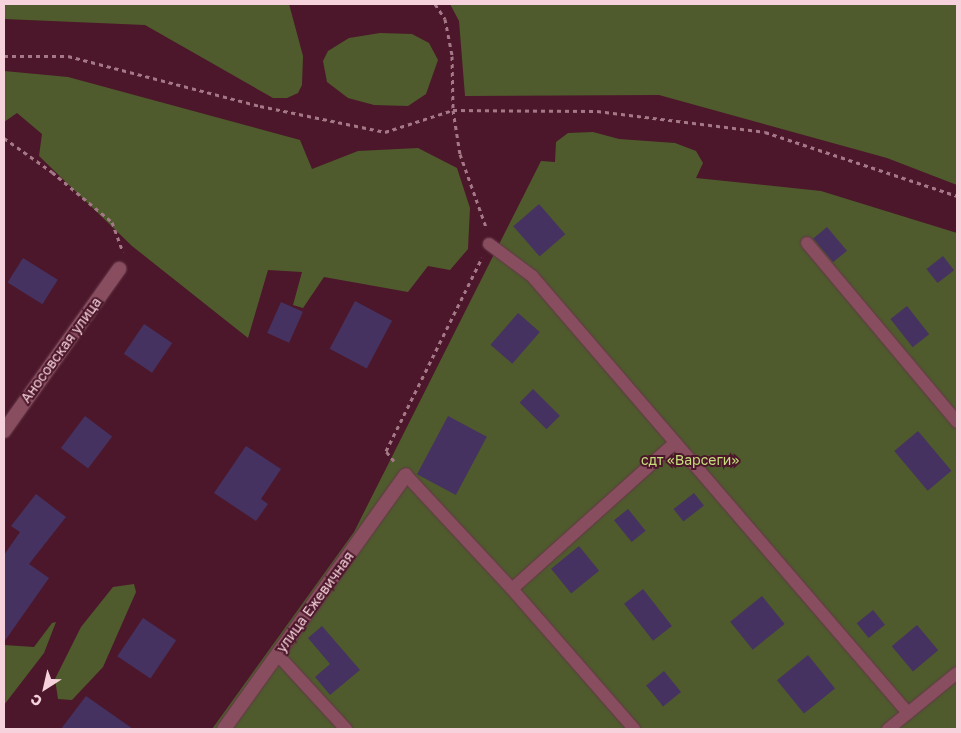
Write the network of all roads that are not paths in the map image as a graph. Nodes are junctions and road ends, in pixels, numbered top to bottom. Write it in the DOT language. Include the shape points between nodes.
graph roads {
  1 [pos="806,243"];
  2 [pos="489,244"];
  3 [pos="119,269"];
  4 [pos="957,422"];
  5 [pos="4,431"];
  6 [pos="675,443"];
  7 [pos="406,475"];
  8 [pos="512,589"];
  9 [pos="277,654"];
  10 [pos="957,672"];
  11 [pos="908,713"];
  12 [pos="224,729"];
  13 [pos="346,729"];
  14 [pos="634,729"];
  15 [pos="888,729"];
  1 -- 4 [label="lane"];
  2 -- 6 [label="lane" via="532,276"];
  3 -- 5 [label="street, Аносовская улица"];
  6 -- 8 [label="lane"];
  6 -- 11 [label="lane"];
  7 -- 8 [label="lane"];
  7 -- 9 [label="street, улица Ежевичная"];
  8 -- 14 [label="lane"];
  9 -- 12 [label="street, улица Ежевичная"];
  9 -- 13 [label="lane"];
  10 -- 11 [label="lane"];
  11 -- 15 [label="lane"];
}
